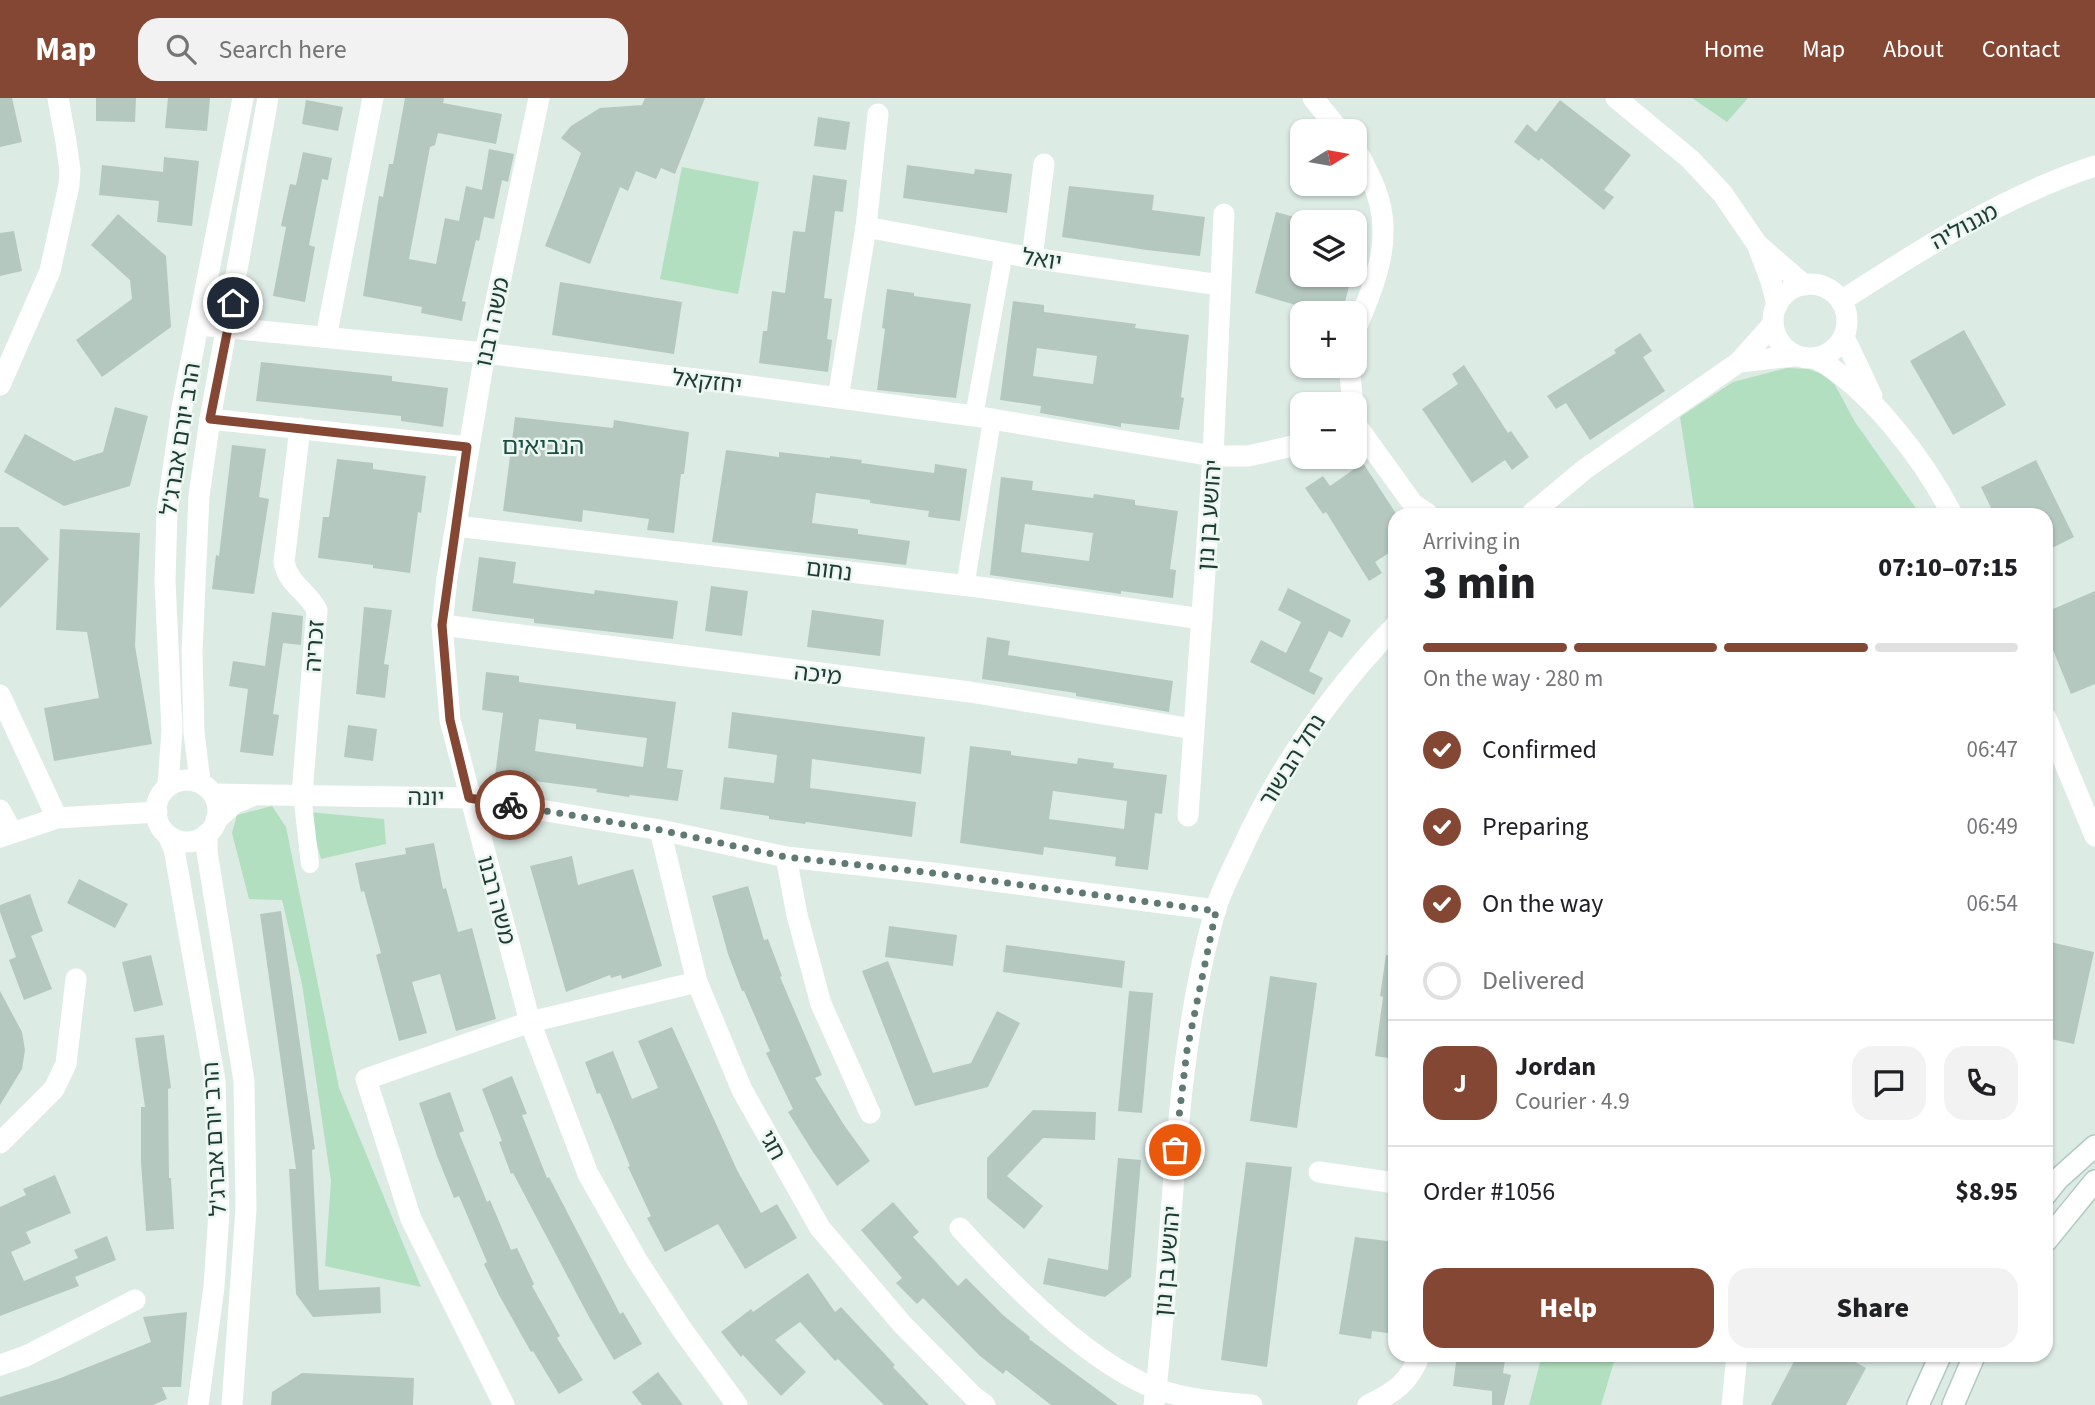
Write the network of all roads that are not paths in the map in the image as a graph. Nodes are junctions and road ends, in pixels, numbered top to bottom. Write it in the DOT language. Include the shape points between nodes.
graph roads {
  1 [pos="58,98"];
  2 [pos="243,98"];
  3 [pos="268,98"];
  4 [pos="373,98"];
  5 [pos="539,98"];
  6 [pos="1313,98"];
  7 [pos="1616,98"];
  8 [pos="878,114"];
  9 [pos="1330,119"];
  10 [pos="1044,164"];
  11 [pos="2095,166"];
  12 [pos="1367,173"];
  13 [pos="1224,214"];
  14 [pos="866,227"];
  15 [pos="1757,244"];
  16 [pos="1004,252"];
  17 [pos="1032,258"];
  18 [pos="1220,285"];
  19 [pos="1804,285"];
  20 [pos="1366,301"];
  21 [pos="1841,301"];
  22 [pos="1775,315"];
  23 [pos="200,325"];
  24 [pos="228,328"];
  25 [pos="326,337"];
  26 [pos="1844,337"];
  27 [pos="485,353"];
  28 [pos="1804,357"];
  29 [pos="1739,362"];
  30 [pos="0,384"];
  31 [pos="838,398"];
  32 [pos="1877,407"];
  33 [pos="983,418"];
  34 [pos="210,419"];
  35 [pos="300,428"];
  36 [pos="1367,435"];
  37 [pos="467,447"];
  38 [pos="1290,447"];
  39 [pos="1213,456"];
  40 [pos="1417,508"];
  41 [pos="1538,508"];
  42 [pos="1948,508"];
  43 [pos="456,526"];
  44 [pos="965,587"];
  45 [pos="1202,620"];
  46 [pos="442,625"];
  47 [pos="1388,634"];
  48 [pos="0,695"];
  49 [pos="1193,729"];
  50 [pos="2053,735"];
  51 [pos="168,785"];
  52 [pos="207,788"];
  53 [pos="257,794"];
  54 [pos="302,794"];
  55 [pos="469,798"];
  56 [pos="0,810"];
  57 [pos="157,812"];
  58 [pos="1188,816"];
  59 [pos="57,818"];
  60 [pos="212,827"];
  61 [pos="660,830"];
  62 [pos="6,835"];
  63 [pos="168,835"];
  64 [pos="2095,836"];
  65 [pos="786,857"];
  66 [pos="310,864"];
  67 [pos="1216,911"];
  68 [pos="76,979"];
  69 [pos="697,982"];
  70 [pos="530,1022"];
  71 [pos="870,1113"];
  72 [pos="0,1143"];
  73 [pos="2095,1146"];
  74 [pos="1319,1172"];
  75 [pos="2095,1181"];
  76 [pos="1388,1182"];
  77 [pos="2053,1185"];
  78 [pos="960,1228"];
  79 [pos="2053,1232"];
  80 [pos="135,1300"];
  81 [pos="1417,1362"];
  82 [pos="1736,1362"];
  83 [pos="1937,1362"];
  84 [pos="1972,1362"];
  85 [pos="0,1365"];
  86 [pos="1155,1397"];
  87 [pos="1392,1400"];
  88 [pos="976,1403"];
  89 [pos="198,1405"];
  90 [pos="232,1405"];
  91 [pos="504,1405"];
  92 [pos="737,1405"];
  93 [pos="1252,1405"];
  94 [pos="1368,1405"];
  95 [pos="1732,1405"];
  96 [pos="1917,1405"];
  97 [pos="1953,1405"];
  1 -- 30 [label="street" via="69,185 50,271"];
  2 -- 23 [label="street, הרב יורם אברג'ל"];
  3 -- 24 [label="street, הרב יורם אברג'ל"];
  4 -- 25 [label="street"];
  5 -- 27 [label="street, משה רבנו"];
  6 -- 9 [label="street"];
  7 -- 15 [label="street" via="1690,159 1722,193"];
  8 -- 14 [label="street"];
  10 -- 17 [label="street"];
  11 -- 21 [label="street, מגנוליה" via="2056,178 1941,237"];
  12 -- 20 [label="street" via="1377,191 1385,230 1380,266"];
  13 -- 18 [label="street, יהושע בן נון"];
  14 -- 16 [label="street, יואל"];
  14 -- 31 [label="street"];
  15 -- 19 [label="street"];
  15 -- 22 [label="street"];
  16 -- 17 [label="street, יואל"];
  16 -- 33 [label="street"];
  17 -- 18 [label="street, יואל"];
  18 -- 39 [label="street, יהושע בן נון"];
  19 -- 21 [label="street" via="1823,287"];
  19 -- 22 [label="street" via="1791,290"];
  21 -- 26 [label="street" via="1847,319"];
  22 -- 28 [label="street" via="1776,337"];
  22 -- 29 [label="street"];
  23 -- 24 [label="street, יחזקאל"];
  23 -- 51 [label="street, הרב יורם אברג'ל" via="167,512 165,594 172,730"];
  24 -- 25 [label="street, יחזקאל"];
  24 -- 34 [label="street, הרב יורם אברג'ל"];
  25 -- 27 [label="street, יחזקאל"];
  26 -- 28 [label="street" via="1827,355"];
  26 -- 32 [label="street"];
  27 -- 31 [label="street, יחזקאל"];
  27 -- 37 [label="street, משה רבנו"];
  28 -- 29 [label="street"];
  28 -- 32 [label="street" via="1844,376"];
  29 -- 41 [label="street" via="1585,469"];
  31 -- 33 [label="street, יחזקאל"];
  32 -- 42 [label="street"];
  33 -- 39 [label="street, יחזקאל"];
  33 -- 44 [label="street"];
  34 -- 35 [label="street"];
  34 -- 52 [label="street, הרב יורם אברג'ל" via="199,496 192,652 194,733"];
  35 -- 37 [label="street"];
  35 -- 54 [label="street, זכריה" via="284,562 292,583 317,610"];
  36 -- 40 [label="street"];
  37 -- 43 [label="street, משה רבנו"];
  38 -- 39 [label="street, יחזקאל" via="1248,456"];
  39 -- 45 [label="street, יהושע בן נון"];
  43 -- 44 [label="street, נחום"];
  43 -- 46 [label="street, משה רבנו"];
  44 -- 45 [label="street, נחום"];
  45 -- 49 [label="street, יהושע בן נון"];
  46 -- 49 [label="street, מיכה" via="970,692"];
  46 -- 55 [label="street, משה רבנו" via="450,720"];
  47 -- 67 [label="street, נחל הבשור" via="1340,687 1292,755 1248,835"];
  48 -- 59 [label="street"];
  49 -- 58 [label="street, יהושע בן נון"];
  50 -- 64 [label="street"];
  51 -- 52 [label="street" via="184,780"];
  51 -- 57 [label="street"];
  52 -- 53 [label="street, יונה"];
  52 -- 60 [label="street" via="218,808"];
  53 -- 54 [label="street, יונה"];
  53 -- 60 [label="street, יונה" via="235,803"];
  54 -- 55 [label="street, יונה"];
  54 -- 66 [label="street"];
  55 -- 61 [label="street, יונה"];
  55 -- 70 [label="street, משה רבנו"];
  56 -- 62 [label="street"];
  57 -- 59 [label="street"];
  57 -- 63 [label="street"];
  59 -- 62 [label="street"];
  60 -- 63 [label="street" via="188,842"];
  60 -- 90 [label="street, הרב יורם אברג'ל" via="207,852 244,1081 246,1209"];
  61 -- 65 [label="street, יונה"];
  61 -- 69 [label="street, חגי"];
  63 -- 89 [label="street, הרב יורם אברג'ל" via="215,1081 219,1213"];
  65 -- 67 [label="street, יונה"];
  65 -- 71 [label="street" via="821,1004"];
  67 -- 86 [label="street, יהושע בן נון" via="1185,1062"];
  68 -- 72 [label="street" via="66,1064 54,1089"];
  69 -- 70 [label="street"];
  69 -- 88 [label="street, חגי" via="742,1090 820,1228"];
  70 -- 91 [label="street" via="366,1079 411,1219"];
  70 -- 92 [label="street, משה רבנו" via="588,1174 638,1262"];
  73 -- 77 [label="street"];
  74 -- 76 [label="street"];
  75 -- 79 [label="street"];
  78 -- 86 [label="street" via="1001,1272 1096,1354"];
  80 -- 85 [label="street"];
  81 -- 87 [label="street"];
  82 -- 95 [label="street"];
  83 -- 96 [label="street"];
  84 -- 97 [label="street"];
  86 -- 93 [label="street"];
  87 -- 94 [label="street"];
}
